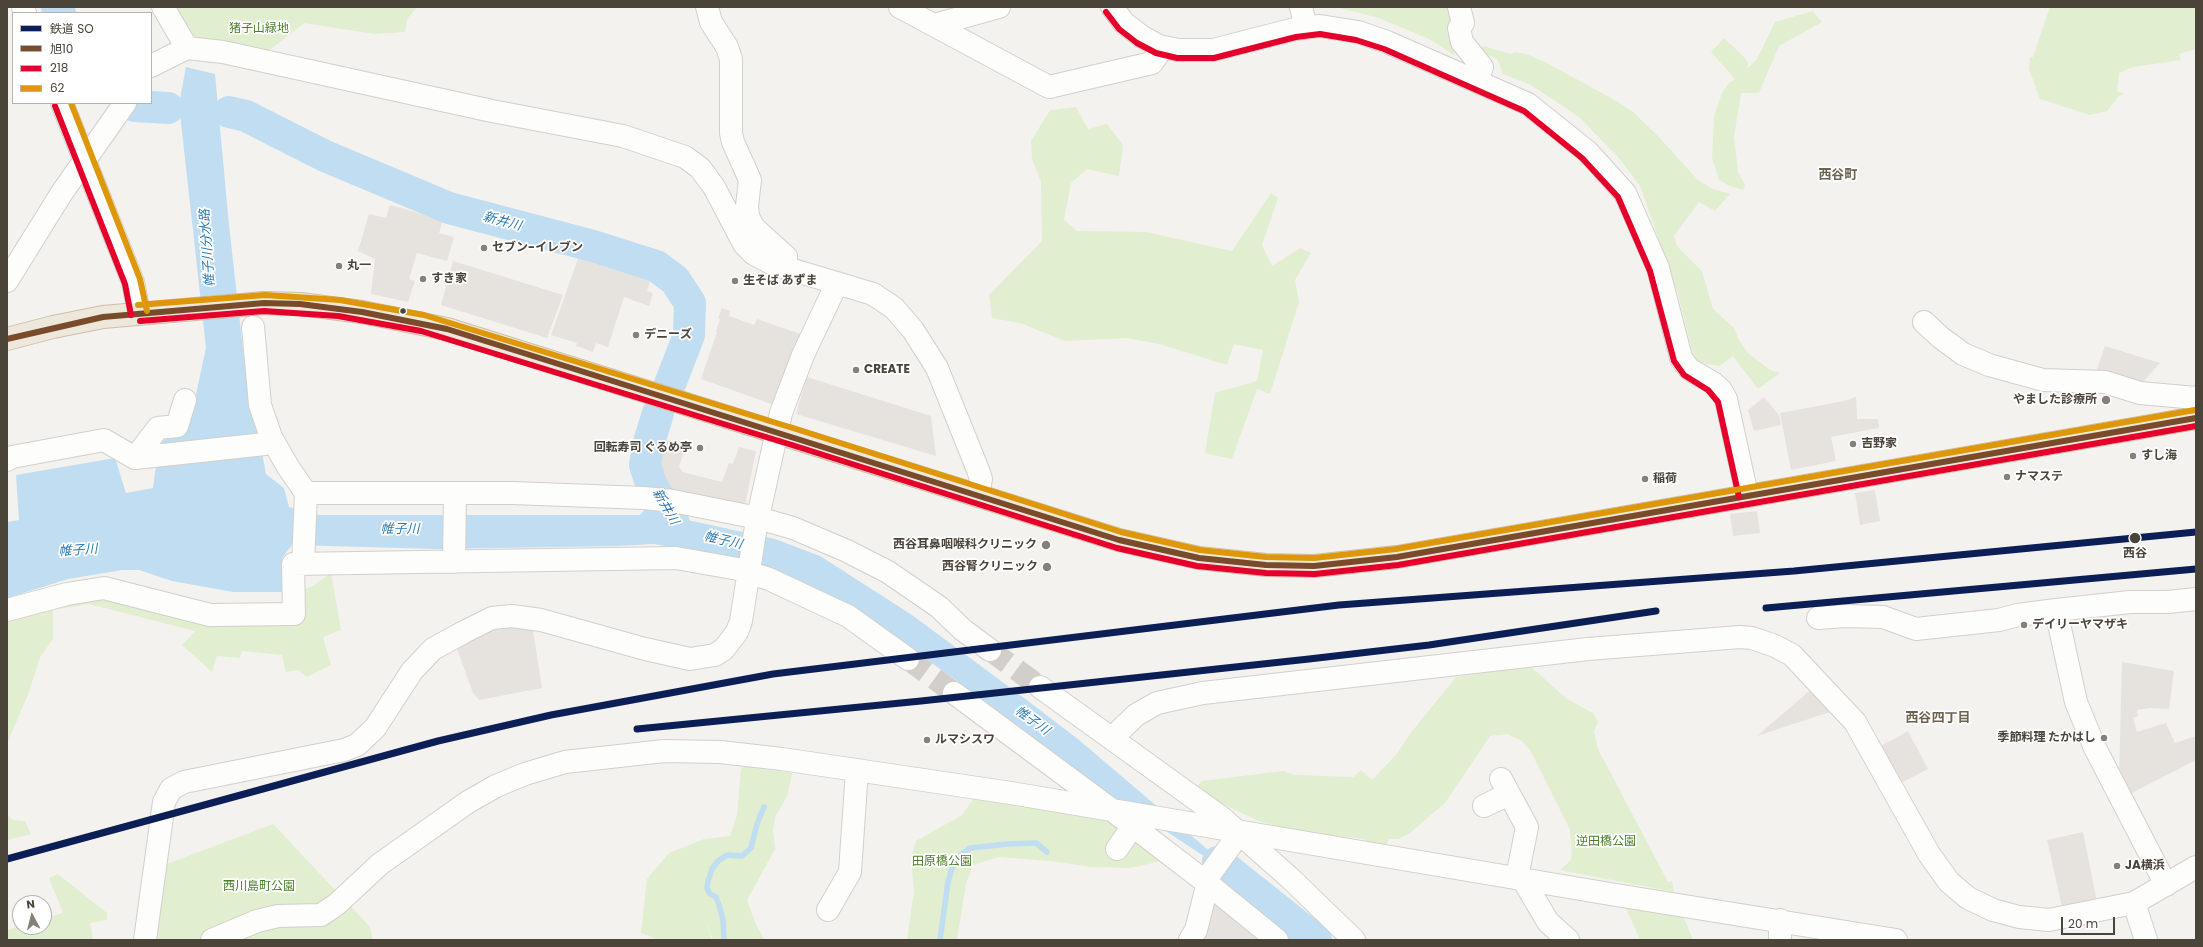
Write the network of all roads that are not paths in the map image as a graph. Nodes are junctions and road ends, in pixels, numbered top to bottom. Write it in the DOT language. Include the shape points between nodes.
graph roads {
  1 [pos="163,7"];
  2 [pos="707,7"];
  3 [pos="900,7"];
  4 [pos="999,7"];
  5 [pos="1112,7"];
  6 [pos="1459,7"];
  7 [pos="1304,17"];
  8 [pos="934,25"];
  9 [pos="1163,47"];
  10 [pos="187,48"];
  11 [pos="152,66"];
  12 [pos="1477,81"];
  13 [pos="62,104"];
  14 [pos="124,104"];
  15 [pos="86,160"];
  16 [pos="783,266"];
  17 [pos="7,281"];
  18 [pos="837,282"];
  19 [pos="140,313"];
  20 [pos="1924,322"];
  21 [pos="253,327"];
  22 [pos="7,339"];
  23 [pos="185,400"];
  24 [pos="2196,400"];
  25 [pos="2196,418"];
  26 [pos="777,432"];
  27 [pos="270,443"];
  28 [pos="142,457"];
  29 [pos="7,460"];
  30 [pos="1747,495"];
  31 [pos="306,496"];
  32 [pos="978,496"];
  33 [pos="455,497"];
  34 [pos="757,522"];
  35 [pos="454,557"];
  36 [pos="303,560"];
  37 [pos="750,571"];
  38 [pos="2196,599"];
  39 [pos="7,610"];
  40 [pos="2056,610"];
  41 [pos="1818,618"];
  42 [pos="990,650"];
  43 [pos="908,659"];
  44 [pos="1040,687"];
  45 [pos="954,693"];
  46 [pos="1112,738"];
  47 [pos="857,770"];
  48 [pos="1484,806"];
  49 [pos="1122,816"];
  50 [pos="1234,838"];
  51 [pos="1117,849"];
  52 [pos="2196,867"];
  53 [pos="1520,878"];
  54 [pos="1209,879"];
  55 [pos="2166,885"];
  56 [pos="2134,903"];
  57 [pos="828,910"];
  58 [pos="1780,930"];
  59 [pos="145,940"];
  60 [pos="212,940"];
  61 [pos="1190,940"];
  62 [pos="1277,940"];
  63 [pos="1354,940"];
  64 [pos="1568,940"];
  65 [pos="1896,940"];
  66 [pos="2146,940"];
  1 -- 10 [label="street"];
  2 -- 16 [label="street" via="731,59 731,133 750,180 748,216 753,226 786,257"];
  3 -- 8 [label="street"];
  4 -- 8 [label="street"];
  5 -- 9 [label="street" via="1124,23 1140,36"];
  6 -- 12 [label="street" via="1463,23 1459,28 1462,42 1482,68"];
  7 -- 9 [label="street" via="1213,50 1178,50"];
  7 -- 12 [label="street" via="1358,32"];
  8 -- 9 [label="street" via="1049,87 1152,63"];
  10 -- 11 [label="street"];
  10 -- 16 [label="street" via="224,52 492,111 623,136 659,147 685,157 700,168 714,187 744,244 754,254"];
  12 -- 30 [label="street" via="1528,104 1588,152 1625,193 1658,268 1681,358 1688,369 1713,383 1726,399"];
  13 -- 15 [label="street"];
  14 -- 15 [label="street"];
  15 -- 17 [label="street" via="61,194"];
  15 -- 19 [label="street" via="133,282"];
  16 -- 18 [label="street"];
  18 -- 26 [label="street" via="803,355 781,413"];
  18 -- 32 [label="street" via="874,294 894,308 914,330 937,368 978,470 981,479"];
  19 -- 22 [label="highway" via="103,317"];
  19 -- 26 [label="highway" via="264,302 339,308 423,323"];
  20 -- 24 [label="street" via="1963,354 1989,365 2043,380 2105,382 2140,393"];
  21 -- 27 [label="street" via="260,405"];
  23 -- 28 [label="street" via="177,426 158,428"];
  25 -- 30 [label="highway"];
  26 -- 32 [label="highway"];
  26 -- 34 [label="street"];
  27 -- 28 [label="street"];
  27 -- 31 [label="street"];
  28 -- 29 [label="street" via="104,440"];
  30 -- 32 [label="highway" via="1397,557 1314,566 1259,565 1199,558 1119,540"];
  31 -- 33 [label="street" via="406,494"];
  31 -- 36 [label="street"];
  33 -- 34 [label="street" via="644,498 673,501"];
  33 -- 35 [label="street"];
  34 -- 37 [label="street"];
  34 -- 42 [label="street" via="793,528 888,572 939,607 963,630"];
  35 -- 36 [label="street" via="408,562"];
  35 -- 37 [label="street" via="676,558"];
  36 -- 39 [label="street" via="293,564 294,614 210,615 104,588 67,594"];
  37 -- 43 [label="street" via="848,616"];
  37 -- 59 [label="street" via="737,632 727,646 715,655 690,659 541,620 512,616 492,618 433,649 412,670 374,728 357,745 344,750 184,782 171,790 164,802"];
  38 -- 40 [label="street" via="2130,602"];
  40 -- 41 [label="street" via="1999,620 1916,629 1883,617"];
  40 -- 55 [label="street" via="2076,702 2095,748"];
  44 -- 46 [label="street"];
  45 -- 49 [label="street"];
  46 -- 50 [label="street"];
  46 -- 56 [label="street" via="1136,715 1157,703 1203,693 1588,649 1752,638 1792,655 1855,722 1929,854 1949,882 1968,898 1993,910 2019,917 2049,920"];
  47 -- 49 [label="street"];
  47 -- 57 [label="street" via="850,872"];
  47 -- 60 [label="street" via="720,752 664,751 565,762 525,774 496,786 468,802 380,864 337,904 321,915 278,916 257,920"];
  48 -- 53 [label="street" via="1505,787 1527,827"];
  49 -- 50 [label="street" via="1212,827"];
  49 -- 51 [label="street"];
  49 -- 54 [label="street"];
  50 -- 53 [label="street"];
  50 -- 54 [label="street"];
  50 -- 63 [label="street"];
  52 -- 55 [label="street"];
  53 -- 58 [label="street" via="1673,904"];
  53 -- 64 [label="street" via="1548,922"];
  54 -- 61 [label="street" via="1196,930"];
  54 -- 62 [label="street"];
  55 -- 56 [label="street"];
  56 -- 66 [label="street"];
  58 -- 65 [label="street"];
}
